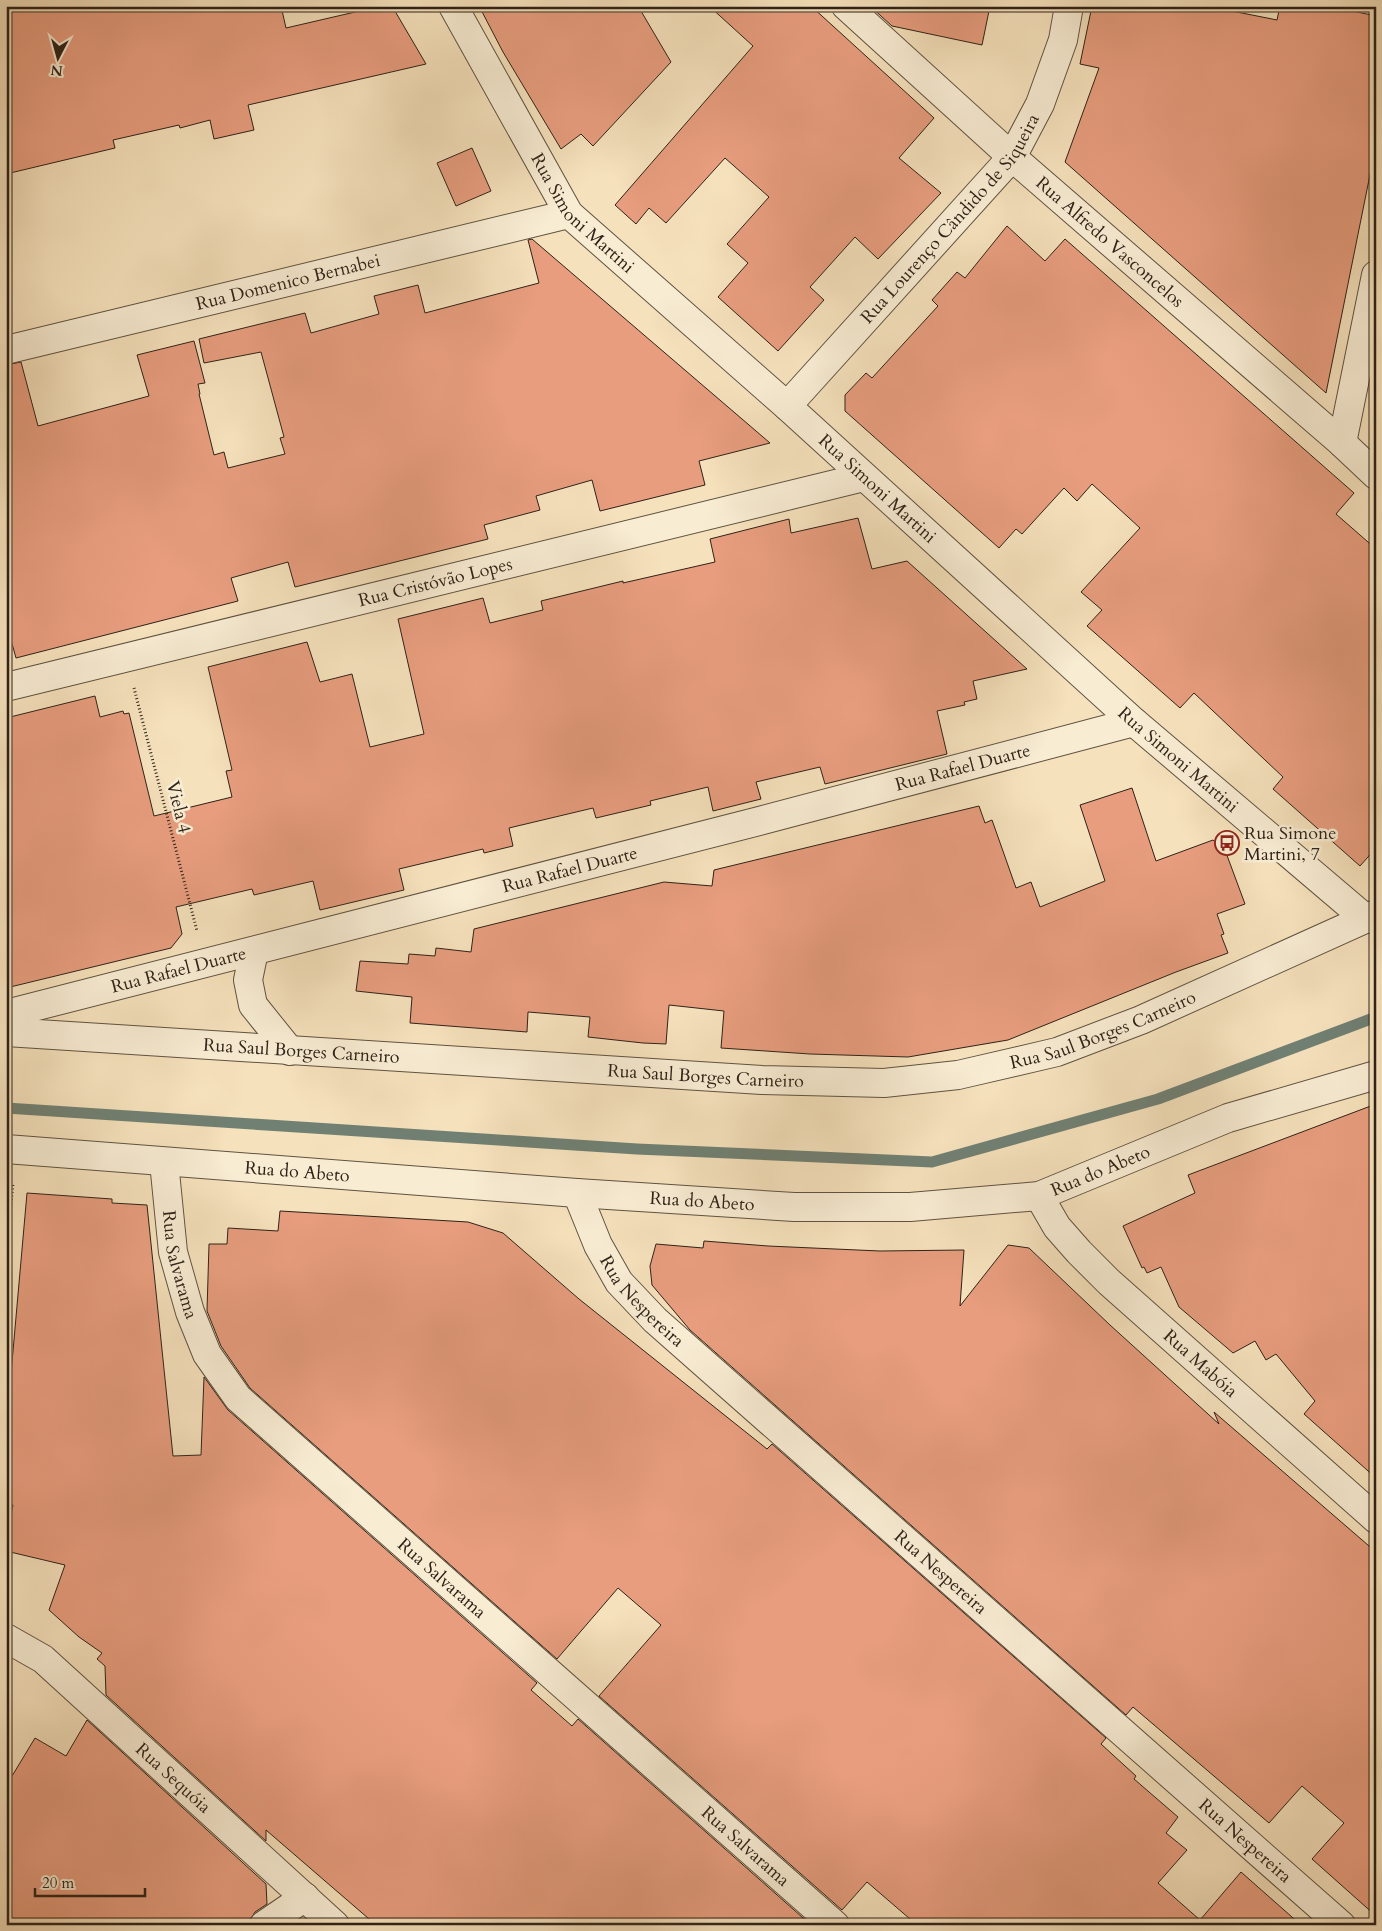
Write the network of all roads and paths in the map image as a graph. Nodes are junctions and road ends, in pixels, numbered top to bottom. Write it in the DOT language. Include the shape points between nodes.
graph roads {
  1 [pos="453,6"];
  2 [pos="846,6"];
  3 [pos="1069,6"];
  4 [pos="1012,157"];
  5 [pos="569,214"];
  6 [pos="1376,275"];
  7 [pos="6,350"];
  8 [pos="787,406"];
  9 [pos="1342,443"];
  10 [pos="1376,475"];
  11 [pos="864,477"];
  12 [pos="126,658"];
  13 [pos="6,688"];
  14 [pos="1134,722"];
  15 [pos="1371,916"];
  16 [pos="254,952"];
  17 [pos="205,963"];
  18 [pos="6,1014"];
  19 [pos="6,1032"];
  20 [pos="290,1051"];
  21 [pos="1376,1075"];
  22 [pos="11,1149"];
  23 [pos="164,1162"];
  24 [pos="577,1193"];
  25 [pos="1039,1196"];
  26 [pos="6,1252"];
  27 [pos="1376,1518"];
  28 [pos="6,1638"];
  29 [pos="305,1897"];
  30 [pos="264,1925"];
  31 [pos="335,1925"];
  32 [pos="835,1925"];
  33 [pos="1341,1925"];
  1 -- 5 [label="street, Rua Simoni Martini"];
  2 -- 4 [label="street, Rua Alfredo Vasconcelos"];
  3 -- 4 [label="street, Rua Lourenço Cândido de Siqueira" via="1062,40 1040,104"];
  4 -- 8 [label="street, Rua Lourenço Cândido de Siqueira"];
  4 -- 9 [label="street, Rua Alfredo Vasconcelos"];
  5 -- 7 [label="street, Rua Domenico Bernabei"];
  5 -- 8 [label="street, Rua Simoni Martini"];
  6 -- 9 [label="street"];
  8 -- 11 [label="street, Rua Simoni Martini"];
  9 -- 10 [label="street, Rua Alfredo Vasconcelos"];
  11 -- 12 [label="street, Rua Cristóvão Lopes"];
  11 -- 14 [label="street, Rua Simoni Martini"];
  12 -- 13 [label="street, Rua Cristóvão Lopes"];
  12 -- 17 [label="path, Viela 4"];
  14 -- 15 [label="street, Rua Simoni Martini"];
  14 -- 16 [label="street, Rua Rafael Duarte"];
  15 -- 20 [label="street, Rua Saul Borges Carneiro" via="1141,1020 1067,1048 958,1075 884,1083 762,1080"];
  16 -- 17 [label="street, Rua Rafael Duarte"];
  16 -- 20 [label="street" via="248,980 253,1005"];
  17 -- 18 [label="street, Rua Rafael Duarte"];
  19 -- 20 [label="street, Rua Saul Borges Carneiro"];
  21 -- 25 [label="street, Rua do Abeto" via="1228,1118"];
  22 -- 23 [label="street, Rua do Abeto"];
  22 -- 26 [label="path"];
  23 -- 24 [label="street, Rua do Abeto"];
  23 -- 32 [label="street, Rua Salvarama" via="173,1252 190,1312 207,1354 238,1398"];
  24 -- 25 [label="street, Rua do Abeto" via="804,1207 910,1208"];
  24 -- 33 [label="street, Rua Nespereira" via="598,1245 619,1282 655,1320"];
  25 -- 27 [label="street, Rua Mabóia" via="1056,1226 1109,1282"];
  28 -- 29 [label="street, Rua Sequóia" via="43,1659"];
  29 -- 30 [label="street"];
  29 -- 31 [label="street, Rua Sequóia"];
}
